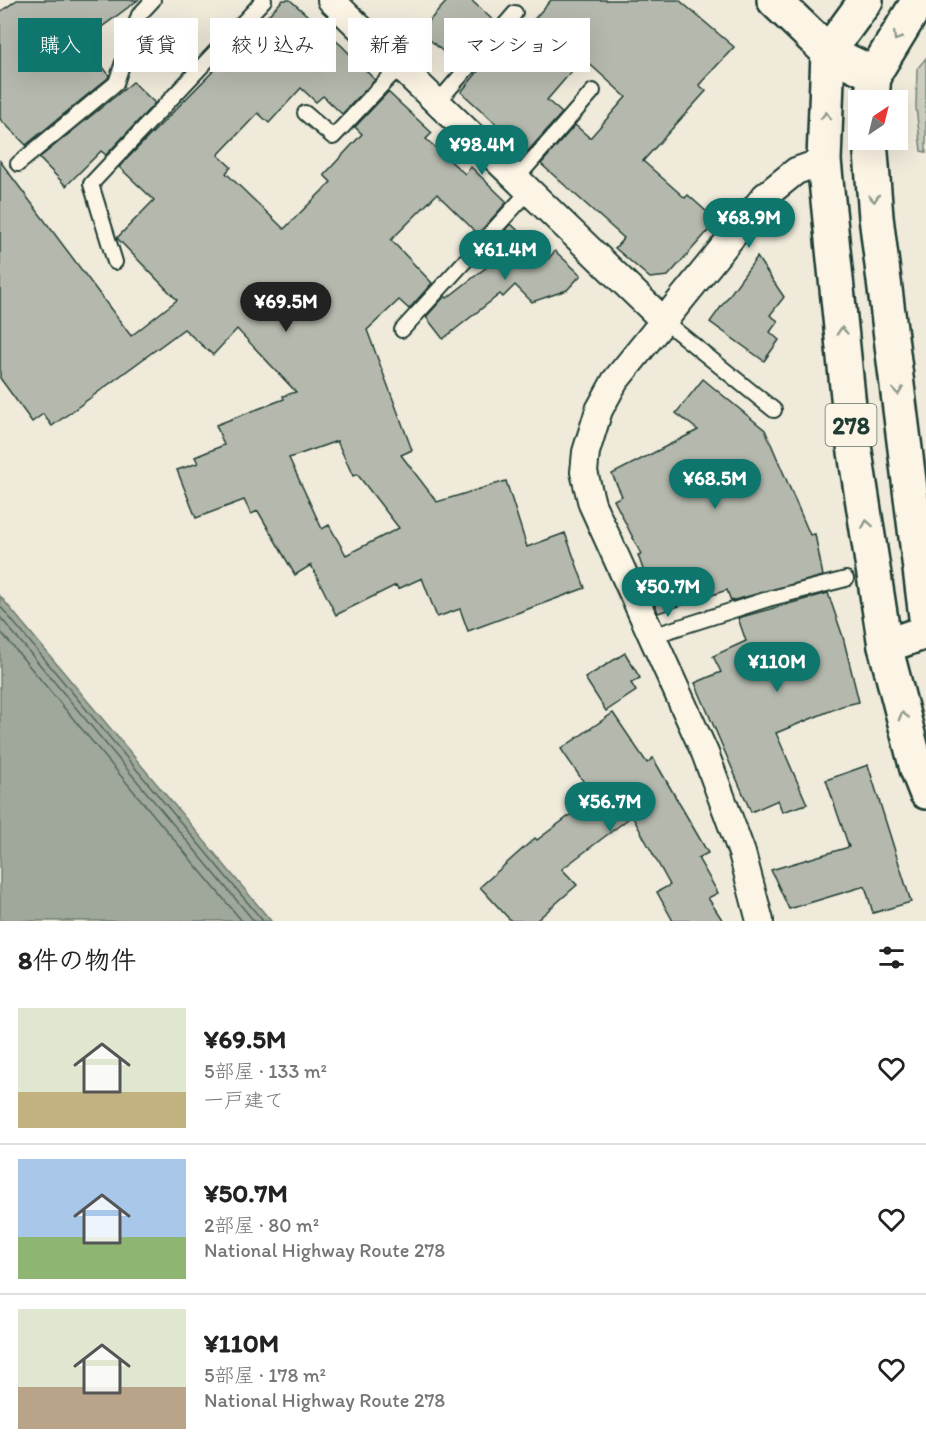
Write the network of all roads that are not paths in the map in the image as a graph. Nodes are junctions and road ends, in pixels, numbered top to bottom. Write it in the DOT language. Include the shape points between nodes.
graph roads {
  1 [pos="153,0"];
  2 [pos="264,0"];
  3 [pos="330,0"];
  4 [pos="774,0"];
  5 [pos="866,0"];
  6 [pos="920,0"];
  7 [pos="515,13"];
  8 [pos="349,18"];
  9 [pos="828,52"];
  10 [pos="394,72"];
  11 [pos="404,72"];
  12 [pos="873,87"];
  13 [pos="592,91"];
  14 [pos="437,103"];
  15 [pos="305,112"];
  16 [pos="871,150"];
  17 [pos="824,161"];
  18 [pos="18,164"];
  19 [pos="523,185"];
  20 [pos="115,262"];
  21 [pos="664,321"];
  22 [pos="402,330"];
  23 [pos="774,410"];
  24 [pos="846,579"];
  25 [pos="926,617"];
  26 [pos="926,632"];
  27 [pos="652,636"];
  28 [pos="885,645"];
  29 [pos="926,792"];
  30 [pos="760,921"];
  1 -- 18 [label="lane" via="138,15 116,83"];
  2 -- 20 [label="lane" via="90,184"];
  3 -- 8 [label="street"];
  4 -- 9 [label="main road"];
  5 -- 9 [label="main road"];
  6 -- 12 [label="main road, one-way"];
  7 -- 14 [label="lane"];
  9 -- 12 [label="main road"];
  17 -- 9 [label="main road, 278, one-way"];
  10 -- 15 [label="lane" via="333,137"];
  11 -- 14 [label="street"];
  13 -- 19 [label="lane"];
  14 -- 19 [label="street"];
  16 -- 25 [label="main road, 278, one-way"];
  17 -- 21 [label="street" via="796,171 765,196"];
  28 -- 17 [label="main road, 278, one-way" via="851,426"];
  19 -- 21 [label="street"];
  19 -- 22 [label="lane"];
  21 -- 23 [label="lane"];
  21 -- 27 [label="street" via="615,381 599,410 584,472 601,526"];
  24 -- 27 [label="lane"];
  26 -- 28 [label="main road"];
  27 -- 30 [label="street" via="720,790"];
  29 -- 28 [label="main road, 278, one-way"];
}
